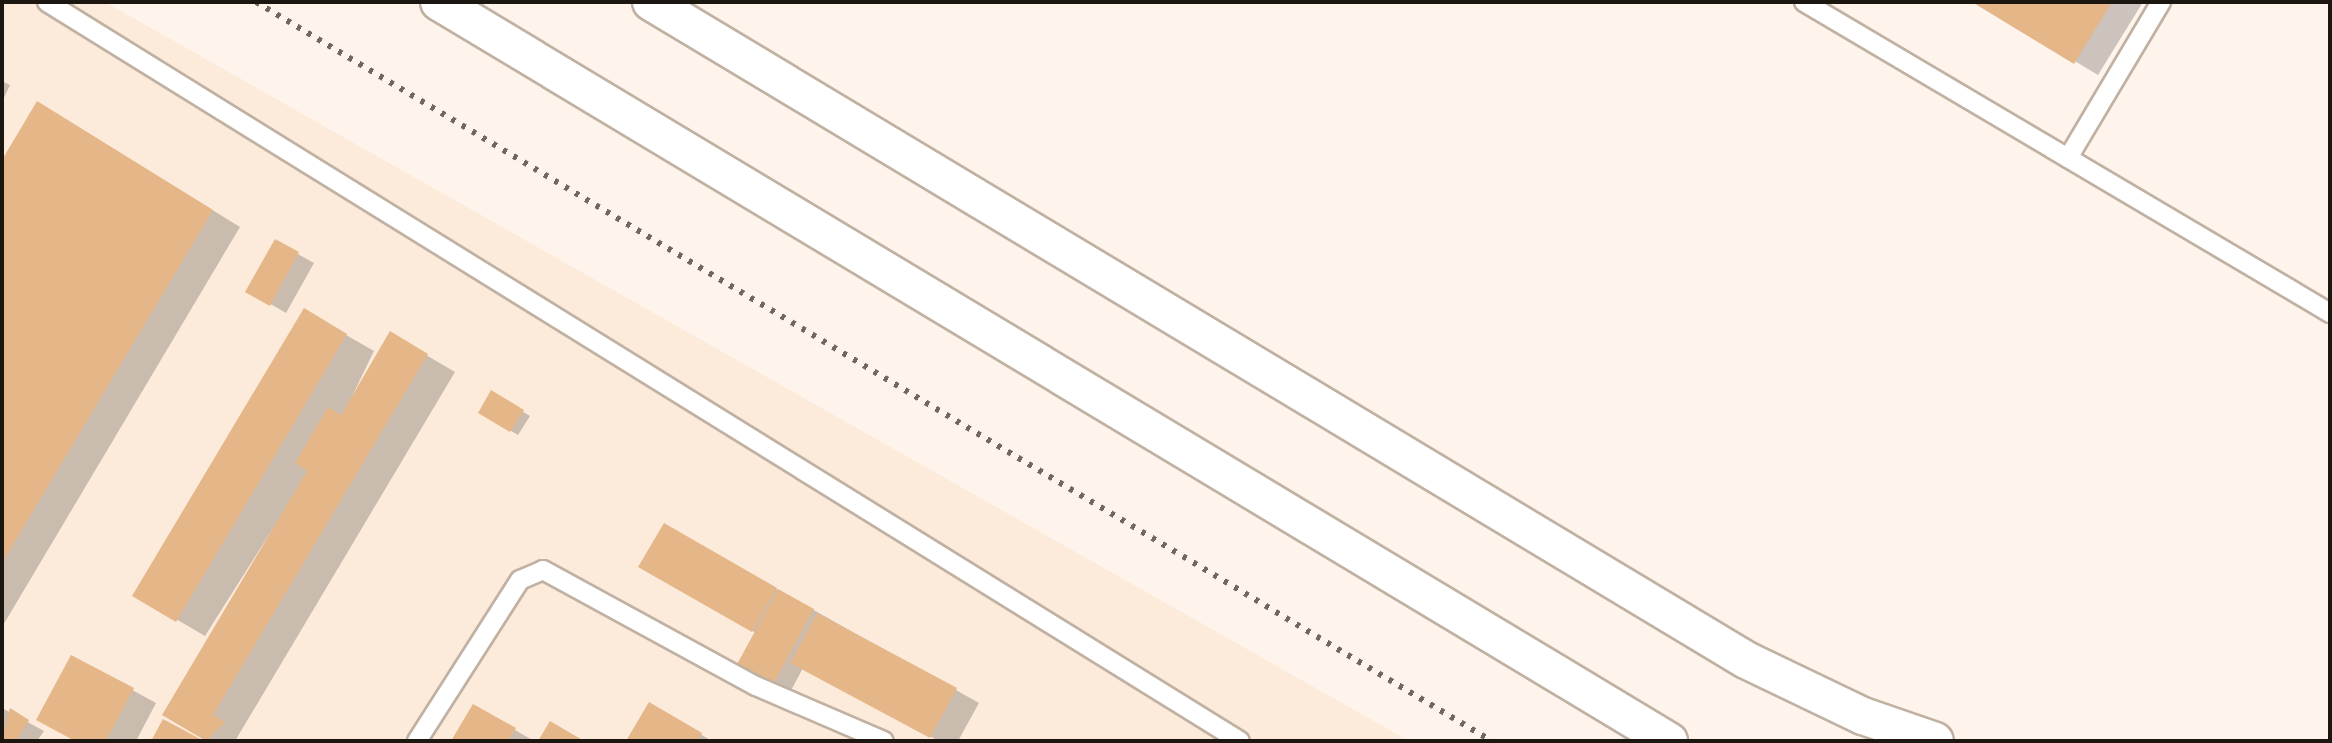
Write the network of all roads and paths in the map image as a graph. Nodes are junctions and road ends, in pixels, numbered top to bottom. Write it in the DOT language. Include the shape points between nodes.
graph roads {
  1 [pos="47,2"];
  2 [pos="439,2"];
  3 [pos="651,2"];
  4 [pos="1804,2"];
  5 [pos="2161,2"];
  6 [pos="2068,158"];
  7 [pos="2330,313"];
  8 [pos="417,741"];
  9 [pos="884,741"];
  10 [pos="1240,741"];
  11 [pos="1669,741"];
  12 [pos="1935,741"];
  1 -- 10 [label="lane"];
  2 -- 11 [label="street"];
  3 -- 12 [label="street" via="1746,660 1863,716"];
  4 -- 6 [label="lane"];
  5 -- 6 [label="lane"];
  6 -- 7 [label="lane"];
  8 -- 9 [label="lane" via="520,580 543,570 732,673"];
}
